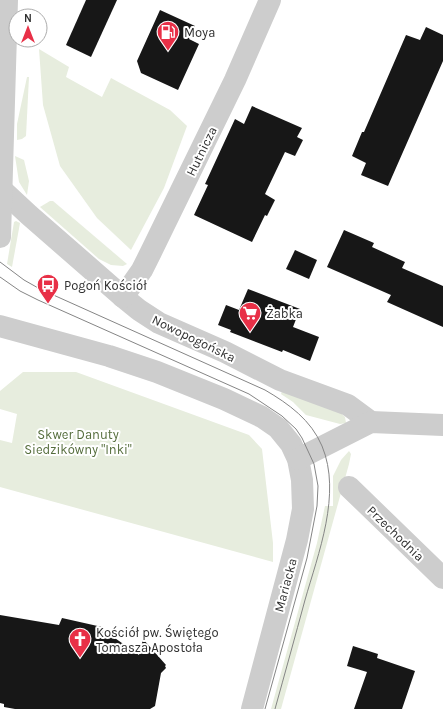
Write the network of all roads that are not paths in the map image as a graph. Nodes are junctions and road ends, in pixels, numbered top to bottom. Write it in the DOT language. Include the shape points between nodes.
graph roads {
  1 [pos="7,0"];
  2 [pos="270,0"];
  3 [pos="1,189"];
  4 [pos="0,237"];
  5 [pos="123,297"];
  6 [pos="0,326"];
  7 [pos="371,422"];
  8 [pos="443,425"];
  9 [pos="298,459"];
  10 [pos="349,487"];
  11 [pos="443,578"];
  12 [pos="252,709"];
  1 -- 3 [label="street"];
  2 -- 5 [label="street, Hutnicza" via="235,80 151,252"];
  3 -- 4 [label="street"];
  3 -- 5 [label="street, Nowopogońska"];
  5 -- 7 [label="street, Nowopogońska" via="159,323 280,380 348,405"];
  6 -- 9 [label="street" via="109,356 243,407 278,428 291,444"];
  7 -- 8 [label="street"];
  7 -- 9 [label="street"];
  9 -- 12 [label="street, Mariacka" via="303,509"];
  10 -- 11 [label="street, Przechodnia"];
}
